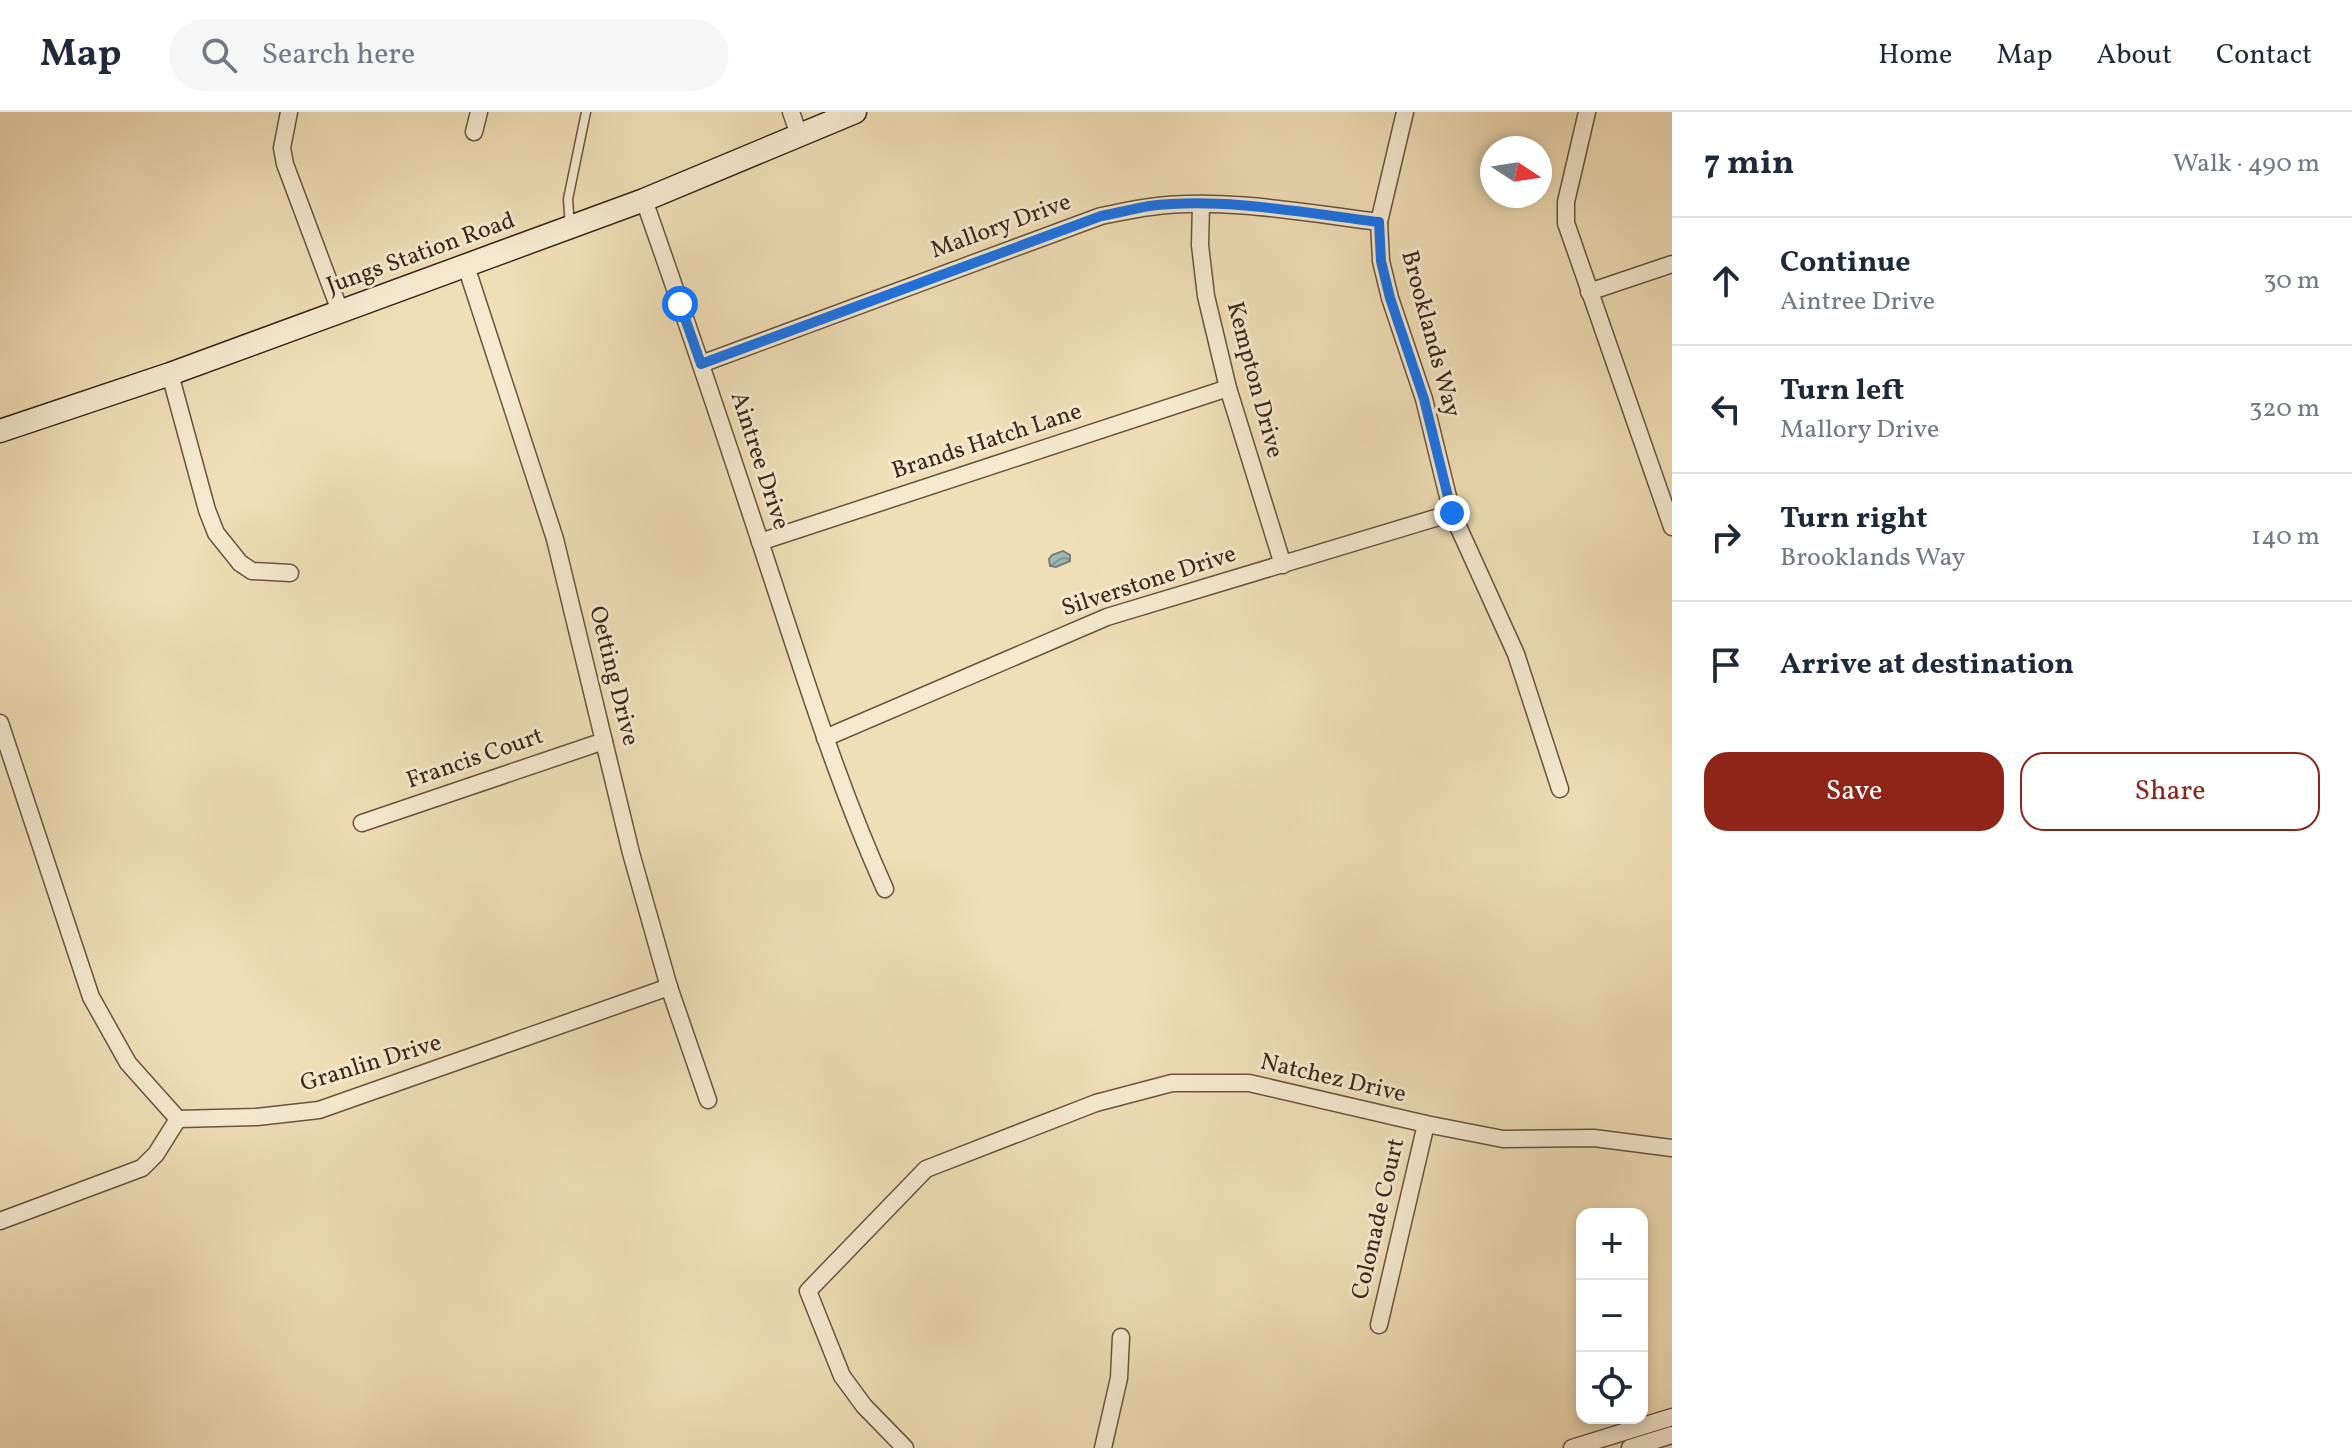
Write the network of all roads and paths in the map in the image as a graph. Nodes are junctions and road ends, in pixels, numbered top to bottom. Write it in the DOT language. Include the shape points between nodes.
graph roads {
  1 [pos="289,112"];
  2 [pos="479,112"];
  3 [pos="586,112"];
  4 [pos="791,112"];
  5 [pos="855,112"];
  6 [pos="1405,112"];
  7 [pos="1587,112"];
  8 [pos="474,132"];
  9 [pos="799,135"];
  10 [pos="644,200"];
  11 [pos="1201,204"];
  12 [pos="1379,222"];
  13 [pos="570,227"];
  14 [pos="1672,264"];
  15 [pos="466,266"];
  16 [pos="1589,292"];
  17 [pos="340,311"];
  18 [pos="701,364"];
  19 [pos="170,374"];
  20 [pos="1228,388"];
  21 [pos="0,431"];
  22 [pos="1452,513"];
  23 [pos="1672,527"];
  24 [pos="760,542"];
  25 [pos="1283,565"];
  26 [pos="290,573"];
  27 [pos="0,723"];
  28 [pos="825,738"];
  29 [pos="604,741"];
  30 [pos="1560,789"];
  31 [pos="362,823"];
  32 [pos="885,889"];
  33 [pos="669,987"];
  34 [pos="708,1100"];
  35 [pos="178,1119"];
  36 [pos="1426,1124"];
  37 [pos="1672,1148"];
  38 [pos="0,1221"];
  39 [pos="1379,1325"];
  40 [pos="1121,1337"];
  41 [pos="1672,1417"];
  42 [pos="1648,1420"];
  43 [pos="1622,1424"];
  44 [pos="1672,1435"];
  45 [pos="905,1448"];
  46 [pos="1103,1448"];
  47 [pos="1572,1448"];
  48 [pos="1629,1448"];
  1 -- 17 [label="street" via="282,148 285,164"];
  2 -- 8 [label="street"];
  3 -- 13 [label="lane" via="568,199"];
  4 -- 9 [label="street"];
  5 -- 9 [label="main road, Jungs Station Road"];
  6 -- 12 [label="street, Brooklands Way"];
  7 -- 16 [label="street" via="1566,223"];
  9 -- 10 [label="main road, Jungs Station Road"];
  10 -- 13 [label="main road, Jungs Station Road"];
  10 -- 18 [label="street, Aintree Drive"];
  11 -- 12 [label="street, Mallory Drive"];
  11 -- 18 [label="street, Mallory Drive" via="1150,206 1101,216"];
  11 -- 20 [label="street, Kempton Drive" via="1206,296"];
  12 -- 22 [label="street, Brooklands Way" via="1390,298 1424,399"];
  13 -- 15 [label="main road, Jungs Station Road"];
  14 -- 16 [label="street"];
  15 -- 17 [label="main road, Jungs Station Road"];
  15 -- 29 [label="street, Oetting Drive" via="555,539"];
  16 -- 23 [label="street"];
  17 -- 19 [label="main road, Jungs Station Road"];
  18 -- 24 [label="street, Aintree Drive"];
  19 -- 21 [label="main road, Jungs Station Road"];
  19 -- 26 [label="street" via="216,533 252,571"];
  20 -- 24 [label="street, Brands Hatch Lane"];
  20 -- 25 [label="street, Kempton Drive"];
  22 -- 25 [label="street, Silverstone Drive"];
  22 -- 30 [label="street, Brooklands Way" via="1516,654"];
  24 -- 28 [label="street, Aintree Drive"];
  25 -- 28 [label="street, Silverstone Drive" via="1107,617"];
  27 -- 35 [label="street" via="91,997 128,1063"];
  28 -- 32 [label="street, Aintree Drive"];
  29 -- 31 [label="street, Francis Court"];
  29 -- 33 [label="street, Oetting Drive"];
  33 -- 34 [label="street, Oetting Drive"];
  33 -- 35 [label="street, Granlin Drive" via="319,1110"];
  35 -- 38 [label="street" via="142,1168"];
  36 -- 37 [label="street, Natchez Drive" via="1503,1139 1594,1138"];
  36 -- 39 [label="street, Colonade Court"];
  36 -- 45 [label="street, Natchez Drive" via="1249,1083 1172,1083 1096,1103 926,1169 808,1291 842,1376"];
  40 -- 46 [label="street" via="1119,1378"];
  41 -- 42 [label="street"];
  43 -- 47 [label="street"];
  43 -- 48 [label="street"];
  44 -- 48 [label="street"];
}
